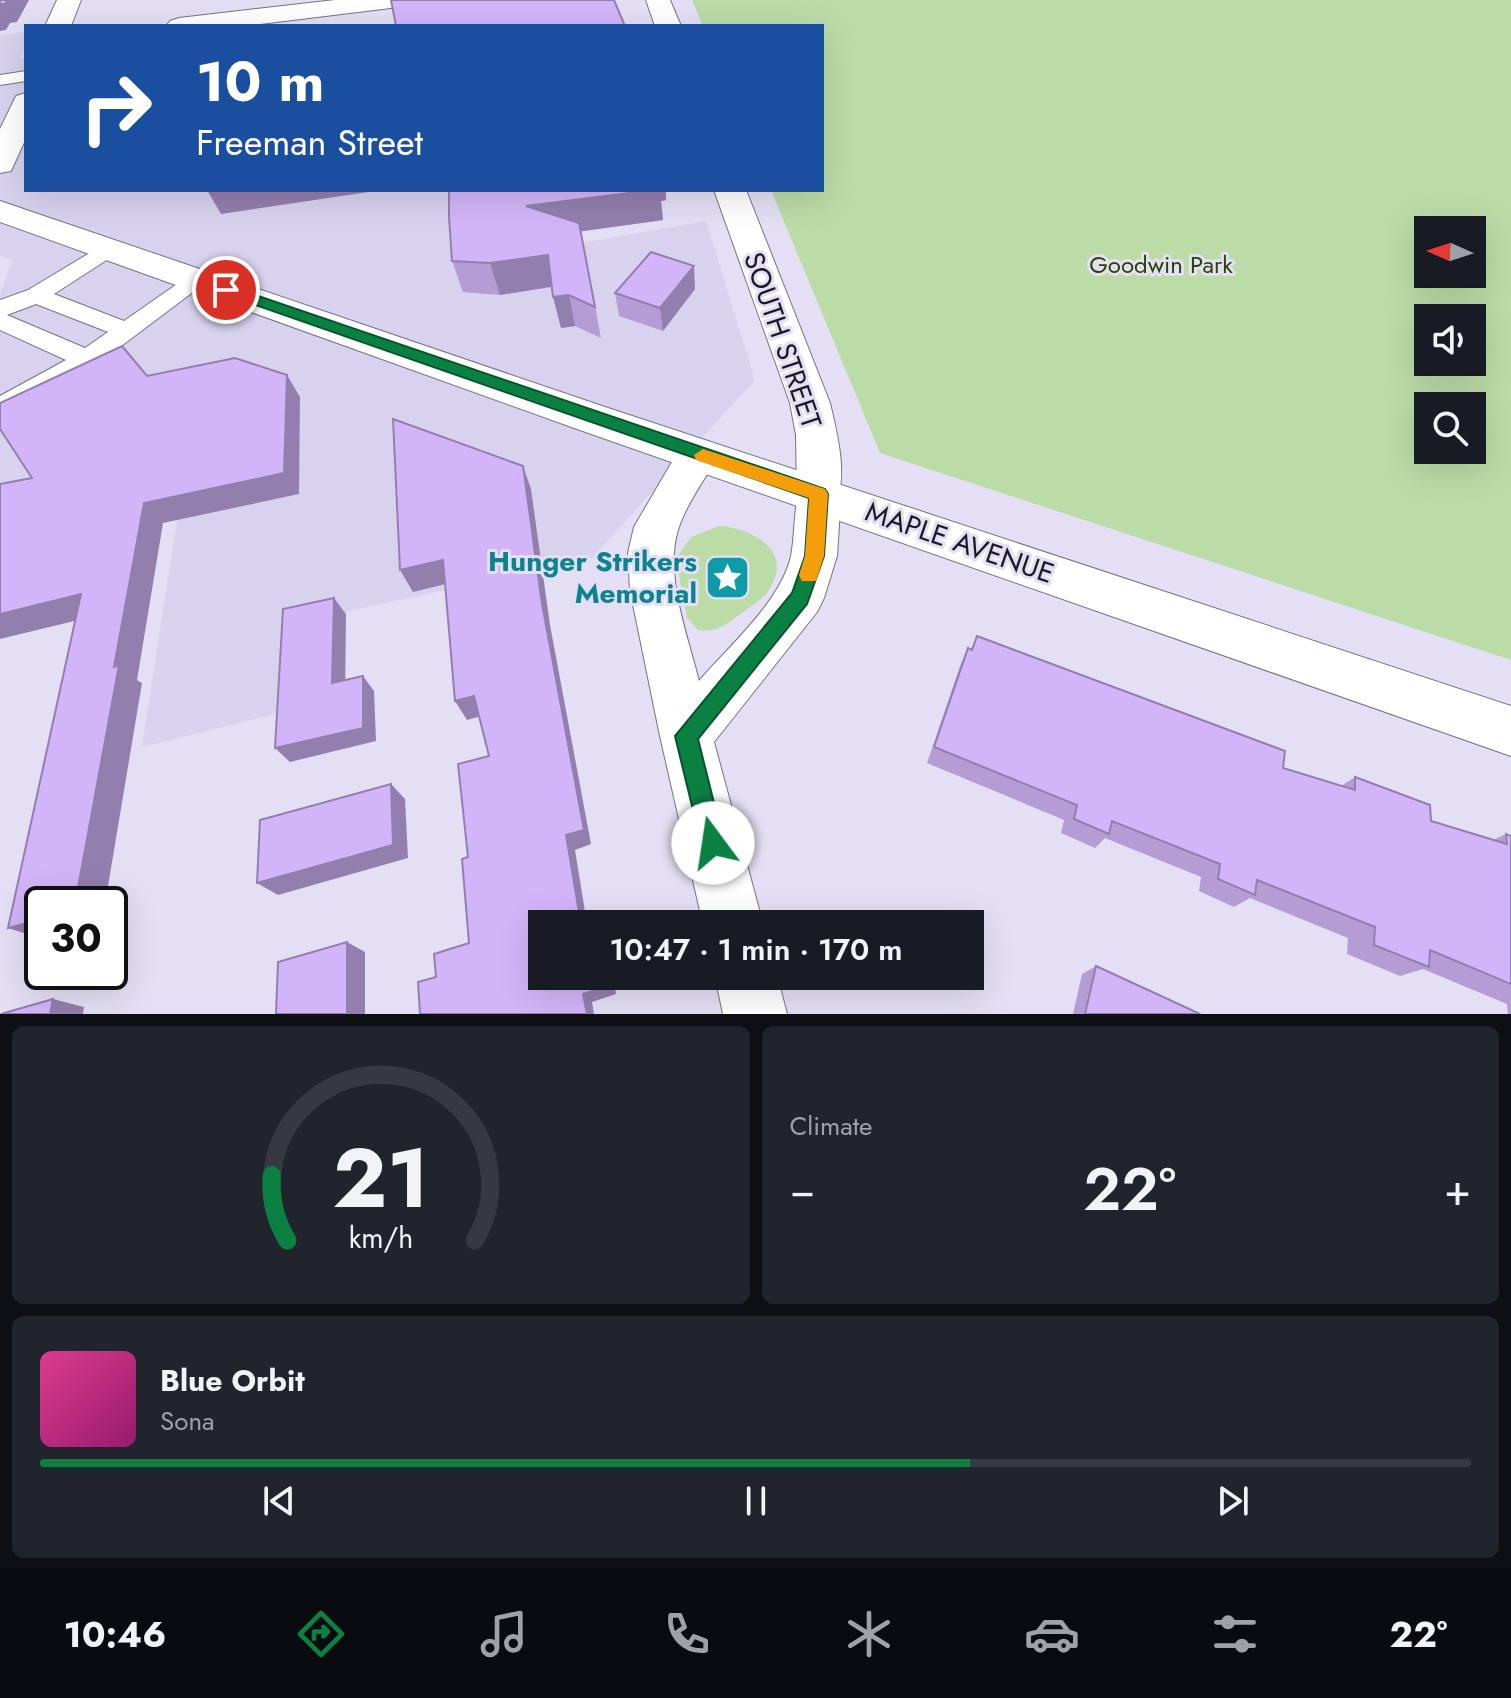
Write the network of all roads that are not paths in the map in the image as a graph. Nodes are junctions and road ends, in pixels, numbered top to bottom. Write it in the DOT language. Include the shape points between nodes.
graph roads {
  1 [pos="69,0"];
  2 [pos="399,0"];
  3 [pos="658,0"];
  4 [pos="59,24"];
  5 [pos="196,24"];
  6 [pos="667,24"];
  7 [pos="24,76"];
  8 [pos="0,80"];
  9 [pos="24,107"];
  10 [pos="0,164"];
  11 [pos="731,192"];
  12 [pos="0,211"];
  13 [pos="108,249"];
  14 [pos="198,280"];
  15 [pos="36,295"];
  16 [pos="0,309"];
  17 [pos="0,321"];
  18 [pos="127,331"];
  19 [pos="87,359"];
  20 [pos="0,408"];
  21 [pos="698,454"];
  22 [pos="819,494"];
  23 [pos="1511,731"];
  24 [pos="686,736"];
  25 [pos="730,910"];
  26 [pos="749,990"];
  27 [pos="755,1014"];
  1 -- 4 [label="main road"];
  2 -- 5 [label="main road"];
  3 -- 6 [label="main road"];
  7 -- 8 [label="lane"];
  9 -- 10 [label="main road"];
  11 -- 22 [label="main road, SOUTH STREET" via="810,403"];
  12 -- 13 [label="main road, MAPLE AVENUE"];
  13 -- 14 [label="main road, MAPLE AVENUE"];
  13 -- 15 [label="lane"];
  14 -- 18 [label="lane"];
  14 -- 21 [label="main road, MAPLE AVENUE"];
  15 -- 16 [label="lane"];
  15 -- 18 [label="lane"];
  17 -- 19 [label="lane"];
  18 -- 19 [label="lane"];
  19 -- 20 [label="lane"];
  21 -- 22 [label="main road, MAPLE AVENUE"];
  21 -- 24 [label="main road" via="656,527 651,553 654,590"];
  22 -- 23 [label="main road, MAPLE AVENUE"];
  22 -- 24 [label="main road, SOUTH STREET" via="814,556 800,598"];
  24 -- 25 [label="main road"];
  26 -- 27 [label="main road"];
}
